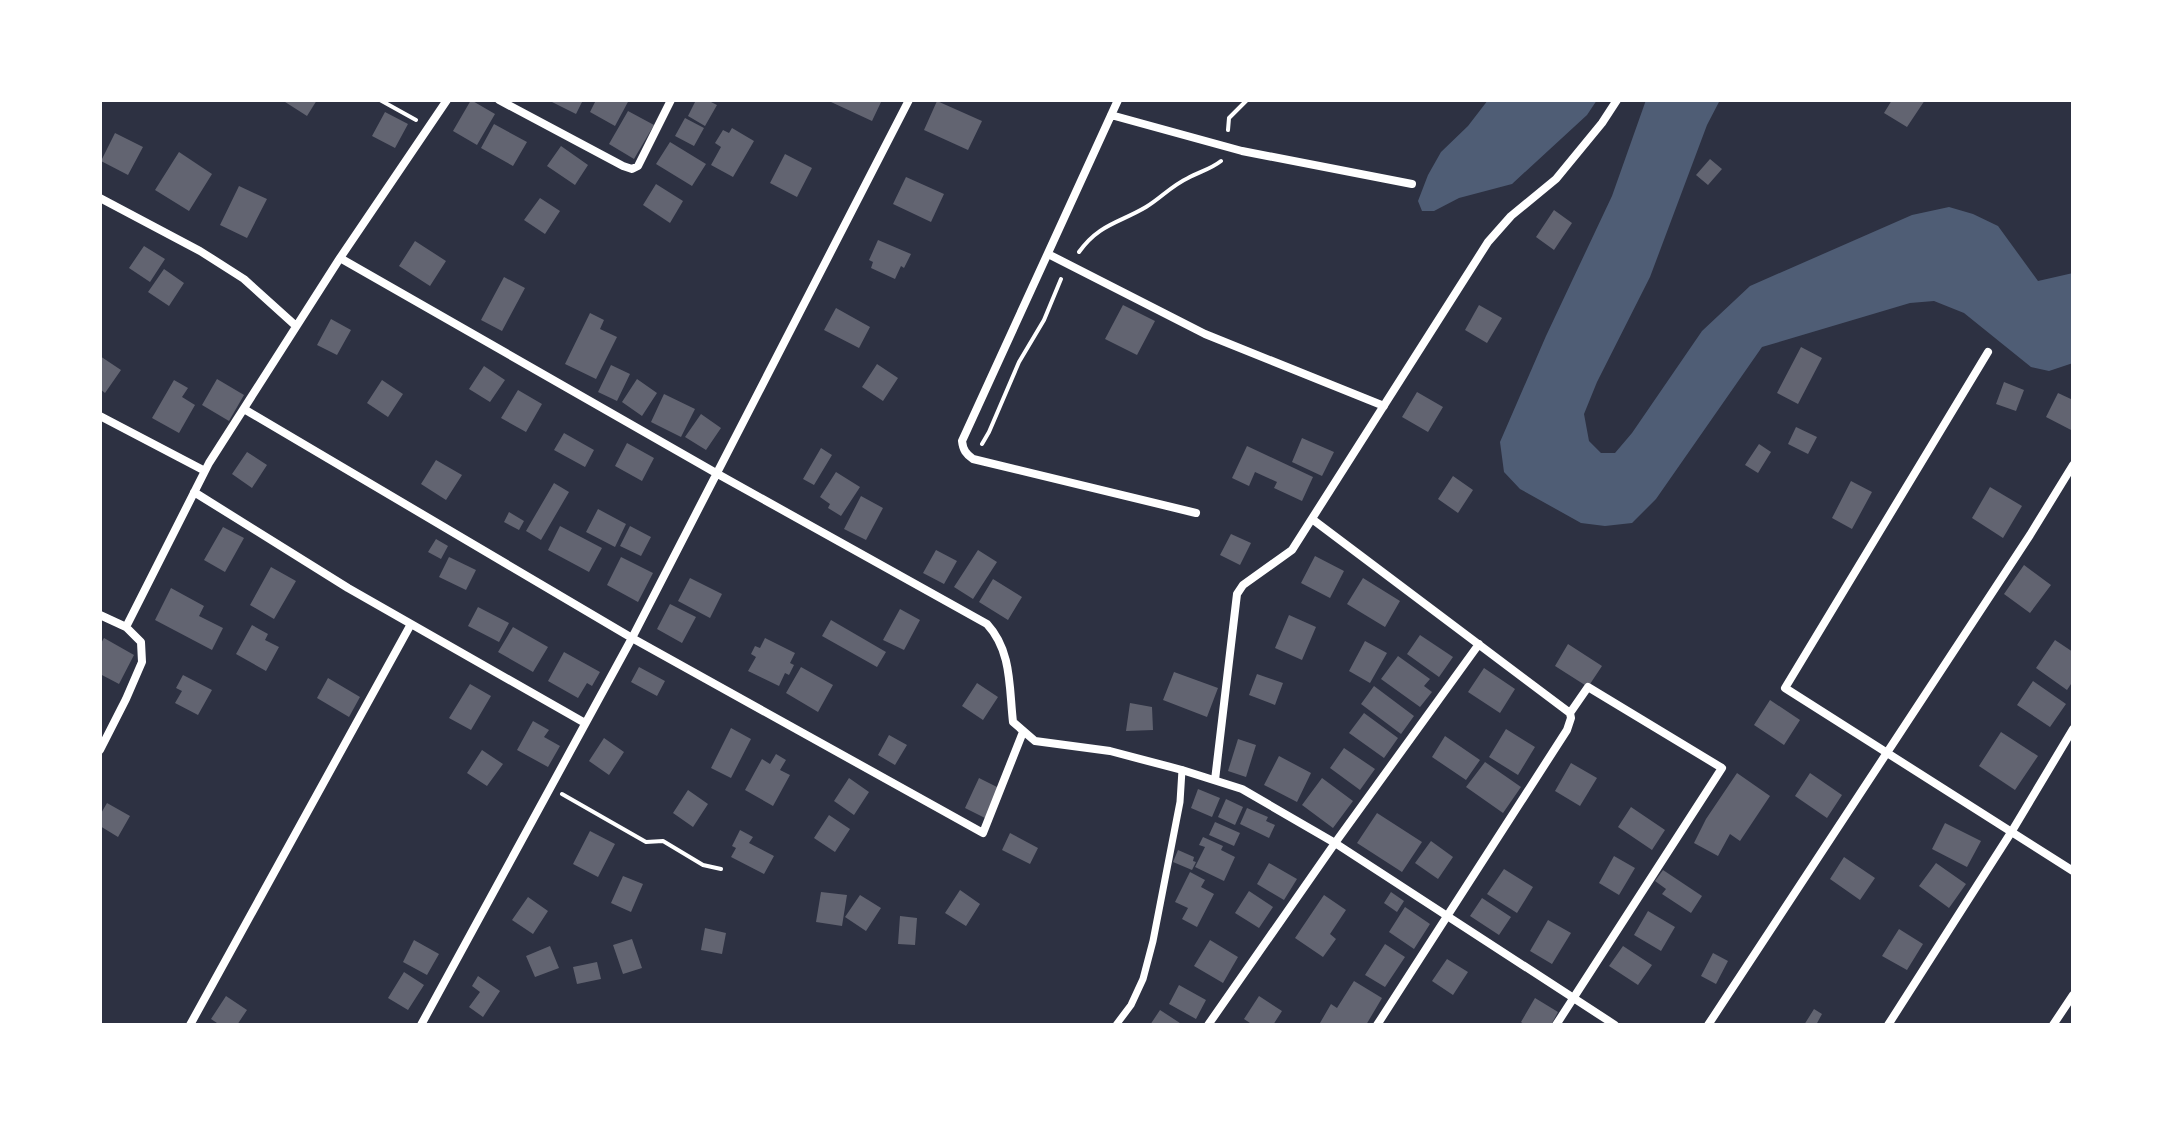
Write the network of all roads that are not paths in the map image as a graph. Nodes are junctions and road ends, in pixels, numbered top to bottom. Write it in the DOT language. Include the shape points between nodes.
graph roads {
  1 [pos="447,100"];
  2 [pos="499,100"];
  3 [pos="671,100"];
  4 [pos="909,100"];
  5 [pos="1118,100"];
  6 [pos="1617,100"];
  7 [pos="1111,115"];
  8 [pos="1412,184"];
  9 [pos="100,198"];
  10 [pos="1048,254"];
  11 [pos="340,258"];
  12 [pos="296,326"];
  13 [pos="1988,352"];
  14 [pos="1384,406"];
  15 [pos="244,409"];
  16 [pos="100,416"];
  17 [pos="2073,465"];
  18 [pos="205,471"];
  19 [pos="716,473"];
  20 [pos="194,492"];
  21 [pos="1196,513"];
  22 [pos="1312,519"];
  23 [pos="100,615"];
  24 [pos="411,624"];
  25 [pos="126,627"];
  26 [pos="632,638"];
  27 [pos="1479,644"];
  28 [pos="1570,713"];
  29 [pos="585,723"];
  30 [pos="2073,729"];
  31 [pos="1023,732"];
  32 [pos="100,750"];
  33 [pos="1887,753"];
  34 [pos="1182,770"];
  35 [pos="1215,780"];
  36 [pos="2012,831"];
  37 [pos="1335,843"];
  38 [pos="2073,871"];
  39 [pos="1447,917"];
  40 [pos="2073,995"];
  41 [pos="1572,998"];
  42 [pos="1213,1023"];
  43 [pos="190,1025"];
  44 [pos="421,1025"];
  45 [pos="1116,1025"];
  46 [pos="1377,1025"];
  47 [pos="1556,1025"];
  48 [pos="1615,1025"];
  49 [pos="1708,1025"];
  50 [pos="1888,1025"];
  51 [pos="2053,1025"];
  1 -- 11 [label="street"];
  2 -- 3 [label="street" via="632,169"];
  4 -- 19 [label="street"];
  5 -- 7 [label="street"];
  6 -- 14 [label="street" via="1556,179 1488,242"];
  7 -- 8 [label="street" via="1242,151"];
  7 -- 10 [label="street"];
  9 -- 12 [label="street" via="244,279"];
  10 -- 14 [label="street" via="1205,334"];
  10 -- 21 [label="street" via="962,441 965,453"];
  11 -- 12 [label="street"];
  11 -- 19 [label="street"];
  12 -- 15 [label="street"];
  13 -- 33 [label="street" via="1785,688"];
  14 -- 22 [label="street"];
  15 -- 18 [label="street"];
  15 -- 26 [label="street"];
  16 -- 18 [label="street"];
  17 -- 33 [label="street"];
  18 -- 20 [label="street"];
  19 -- 26 [label="street"];
  19 -- 31 [label="street" via="987,624 1005,652 1013,722"];
  20 -- 24 [label="street"];
  20 -- 25 [label="street"];
  22 -- 27 [label="street"];
  22 -- 35 [label="street" via="1292,550 1237,594"];
  23 -- 25 [label="street"];
  24 -- 29 [label="street"];
  24 -- 43 [label="street"];
  25 -- 32 [label="street" via="141,642 142,662"];
  26 -- 29 [label="street"];
  26 -- 31 [label="street" via="983,833"];
  27 -- 28 [label="street"];
  27 -- 37 [label="street"];
  28 -- 39 [label="street" via="1567,730"];
  28 -- 41 [label="street" via="1588,687 1722,768"];
  29 -- 44 [label="street"];
  30 -- 36 [label="street"];
  31 -- 34 [label="street" via="1035,741 1110,751"];
  33 -- 36 [label="street"];
  33 -- 49 [label="street"];
  34 -- 35 [label="street"];
  34 -- 45 [label="street" via="1153,941 1143,979"];
  35 -- 37 [label="street" via="1242,789"];
  36 -- 38 [label="street"];
  36 -- 50 [label="street"];
  37 -- 39 [label="street"];
  37 -- 42 [label="street"];
  39 -- 41 [label="street"];
  39 -- 46 [label="street"];
  40 -- 51 [label="street"];
  41 -- 47 [label="street"];
  41 -- 48 [label="street"];
}
